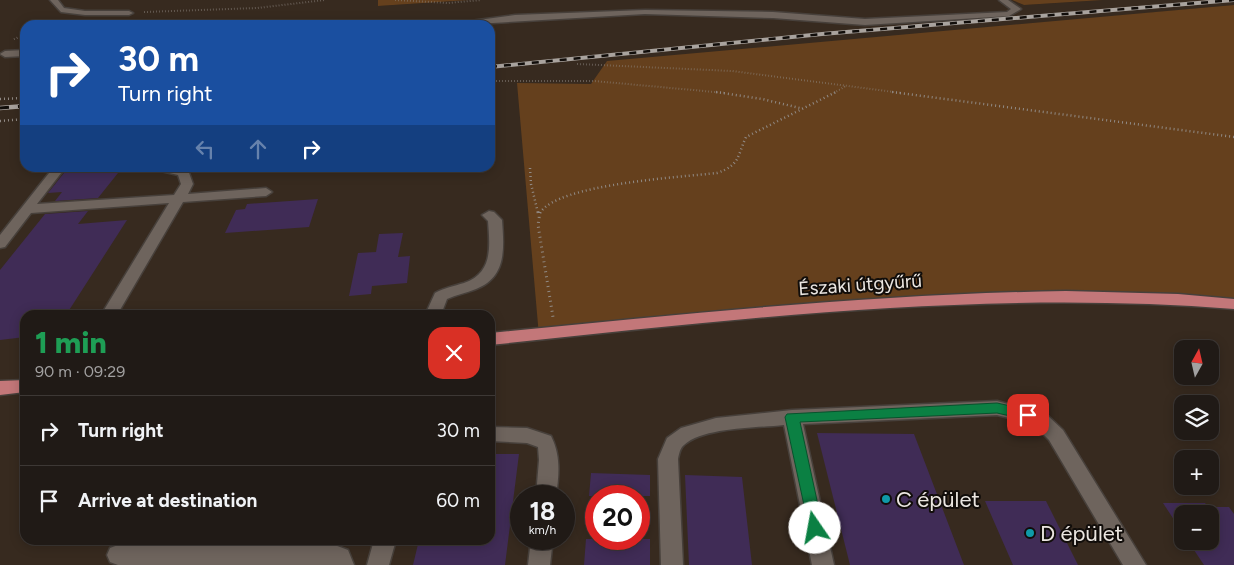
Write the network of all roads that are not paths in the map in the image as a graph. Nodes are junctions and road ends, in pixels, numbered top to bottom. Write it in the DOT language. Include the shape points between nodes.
graph roads {
  1 [pos="54,0"];
  2 [pos="1003,0"];
  3 [pos="129,13"];
  4 [pos="495,21"];
  5 [pos="20,53"];
  6 [pos="5,54"];
  7 [pos="56,172"];
  8 [pos="180,172"];
  9 [pos="266,192"];
  10 [pos="178,198"];
  11 [pos="28,209"];
  12 [pos="489,214"];
  13 [pos="0,244"];
  14 [pos="1234,304"];
  15 [pos="111,310"];
  16 [pos="435,310"];
  17 [pos="495,338"];
  18 [pos="20,386"];
  19 [pos="0,388"];
  20 [pos="792,417"];
  21 [pos="495,434"];
  22 [pos="547,485"];
  23 [pos="384,545"];
  24 [pos="541,550"];
  25 [pos="118,555"];
  26 [pos="343,565"];
  27 [pos="378,565"];
  28 [pos="539,565"];
  29 [pos="672,565"];
  30 [pos="823,565"];
  31 [pos="1134,565"];
  1 -- 3 [label="lane" via="61,10"];
  2 -- 4 [label="lane" via="1017,9 1009,14 892,22 645,12"];
  5 -- 6 [label="lane"];
  7 -- 11 [label="lane"];
  8 -- 10 [label="lane" via="184,173 186,184"];
  9 -- 10 [label="lane"];
  10 -- 11 [label="lane"];
  10 -- 15 [label="lane"];
  11 -- 13 [label="lane"];
  12 -- 16 [label="lane" via="495,220 497,251 493,271 482,281 440,296"];
  14 -- 17 [label="main road, Északi útgyűrű" via="1104,295 986,297 857,305"];
  18 -- 19 [label="main road"];
  20 -- 29 [label="lane" via="701,428 678,440 671,448 668,459"];
  20 -- 30 [label="lane"];
  20 -- 31 [label="lane" via="997,408 1039,419 1056,435"];
  21 -- 22 [label="lane" via="537,437 545,442 550,448"];
  23 -- 27 [label="lane"];
  24 -- 28 [label="lane"];
  25 -- 26 [label="lane" via="332,554 340,557"];
}
